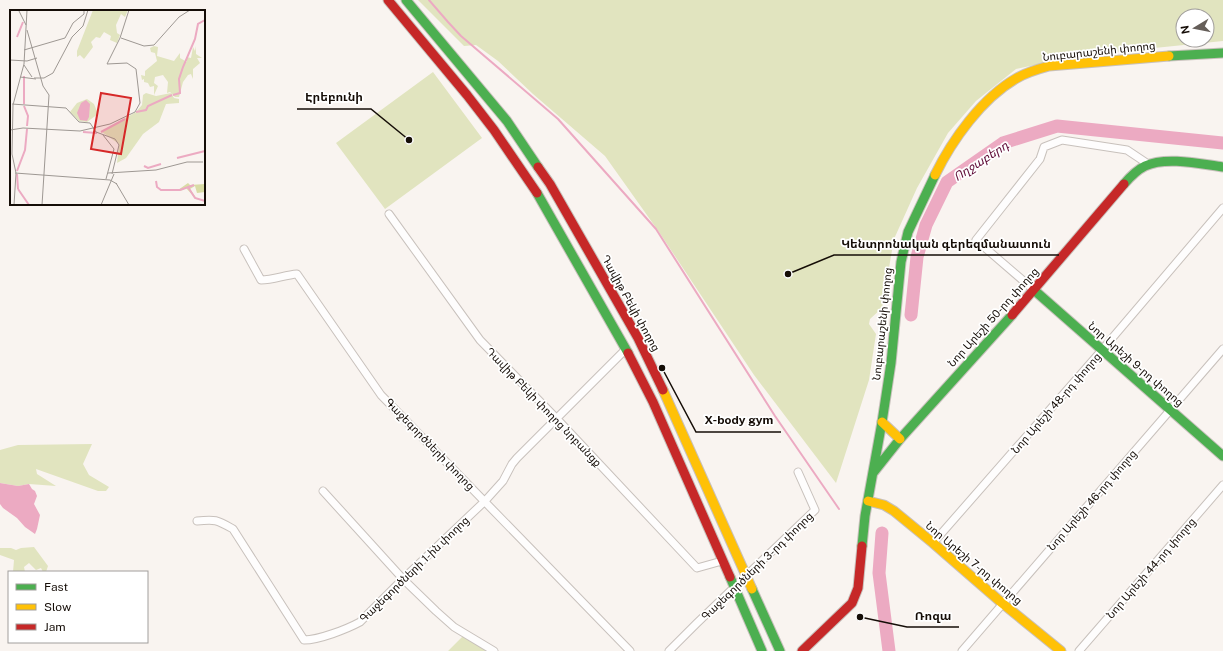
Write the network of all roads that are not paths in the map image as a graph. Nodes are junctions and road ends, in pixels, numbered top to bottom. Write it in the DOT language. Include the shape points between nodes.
graph roads {
  1 [pos="388,0"];
  2 [pos="406,0"];
  3 [pos="1223,53"];
  4 [pos="1148,164"];
  5 [pos="1223,167"];
  6 [pos="1223,208"];
  7 [pos="389,214"];
  8 [pos="244,249"];
  9 [pos="1034,290"];
  10 [pos="1223,348"];
  11 [pos="626,350"];
  12 [pos="1102,350"];
  13 [pos="1170,410"];
  14 [pos="557,419"];
  15 [pos="882,422"];
  16 [pos="900,439"];
  17 [pos="1223,456"];
  18 [pos="798,472"];
  19 [pos="872,475"];
  20 [pos="1223,485"];
  21 [pos="323,491"];
  22 [pos="484,501"];
  23 [pos="868,501"];
  24 [pos="196,521"];
  25 [pos="933,543"];
  26 [pos="722,561"];
  27 [pos="746,576"];
  28 [pos="403,578"];
  29 [pos="734,588"];
  30 [pos="1002,603"];
  31 [pos="494,651"];
  32 [pos="630,651"];
  33 [pos="669,651"];
  34 [pos="762,651"];
  35 [pos="780,651"];
  36 [pos="802,651"];
  37 [pos="962,651"];
  38 [pos="1061,651"];
  39 [pos="1079,651"];
  1 -- 11 [label="main road" via="494,130 538,195"];
  2 -- 27 [label="main road, Դավիթ Բեկի փողոց" via="507,120 550,184 638,338"];
  3 -- 15 [label="main road, Նուբարաշենի փողոց" via="1049,66 1017,78 977,112 956,138 939,167 908,232 901,262"];
  4 -- 5 [label="main road, Նոր Արեշի 50-րդ փողոց" via="1173,162"];
  4 -- 9 [label="main road, Նոր Արեշի 50-րդ փողոց" via="1129,178"];
  4 -- 9 [label="street" via="1127,150 1062,140 1044,147 1040,159 976,240"];
  6 -- 12 [label="street, Նոր Արեշի 48-րդ փողոց"];
  7 -- 14 [label="street, Դավիթ Բեկի փողոց նրբանցք" via="480,340"];
  8 -- 22 [label="street, Գաջեգործների փողոց" via="261,280 297,274 381,395"];
  9 -- 12 [label="main road, Նոր Արեշի 9-րդ փողոց"];
  9 -- 16 [label="main road, Նոր Արեշի 50-րդ փողոց"];
  10 -- 13 [label="street, Նոր Արեշի 46-րդ փողոց"];
  11 -- 14 [label="street, Գաջեգործների 1-ին փողոց"];
  11 -- 26 [label="main road" via="653,402"];
  12 -- 13 [label="main road, Նոր Արեշի 9-րդ փողոց"];
  12 -- 25 [label="street, Նոր Արեշի 48-րդ փողոց"];
  13 -- 17 [label="main road, Նոր Արեշի 9-րդ փողոց"];
  13 -- 30 [label="street, Նոր Արեշի 46-րդ փողոց"];
  14 -- 22 [label="street, Գաջեգործների 1-ին փողոց" via="517,458 503,481"];
  14 -- 26 [label="street, Դավիթ Բեկի փողոց նրբանցք" via="697,568"];
  15 -- 16 [label="main road"];
  15 -- 19 [label="main road, Նուբարաշենի փողոց"];
  16 -- 19 [label="main road, Նոր Արեշի 50-րդ փողոց"];
  18 -- 27 [label="street, Գաջեգործների 3-րդ փողոց" via="815,510"];
  19 -- 23 [label="main road, Նուբարաշենի փողոց"];
  20 -- 39 [label="street, Նոր Արեշի 44-րդ փողոց"];
  21 -- 28 [label="street"];
  22 -- 28 [label="street, Գաջեգործների 1-ին փողոց"];
  22 -- 32 [label="street, Գաջեգործների փողոց"];
  23 -- 25 [label="main road, Նոր Արեշի 7-րդ փողոց" via="884,505 894,511"];
  23 -- 36 [label="main road, Նուբարաշենի փողոց" via="858,588 852,604"];
  24 -- 28 [label="street, Գաջեգործների 1-ին փողոց" via="212,519 233,529 304,640 313,640 360,622"];
  25 -- 30 [label="main road, Նոր Արեշի 7-րդ փողոց"];
  26 -- 29 [label="main road"];
  27 -- 29 [label="street, Գաջեգործների 3-րդ փողոց"];
  27 -- 35 [label="main road, Դավիթ Բեկի փողոց"];
  28 -- 31 [label="street" via="454,627"];
  29 -- 33 [label="street, Գաջեգործների 3-րդ փողոց"];
  29 -- 34 [label="main road"];
  30 -- 37 [label="street, Նոր Արեշի 46-րդ փողոց"];
  30 -- 38 [label="main road, Նոր Արեշի 7-րդ փողոց"];
}
